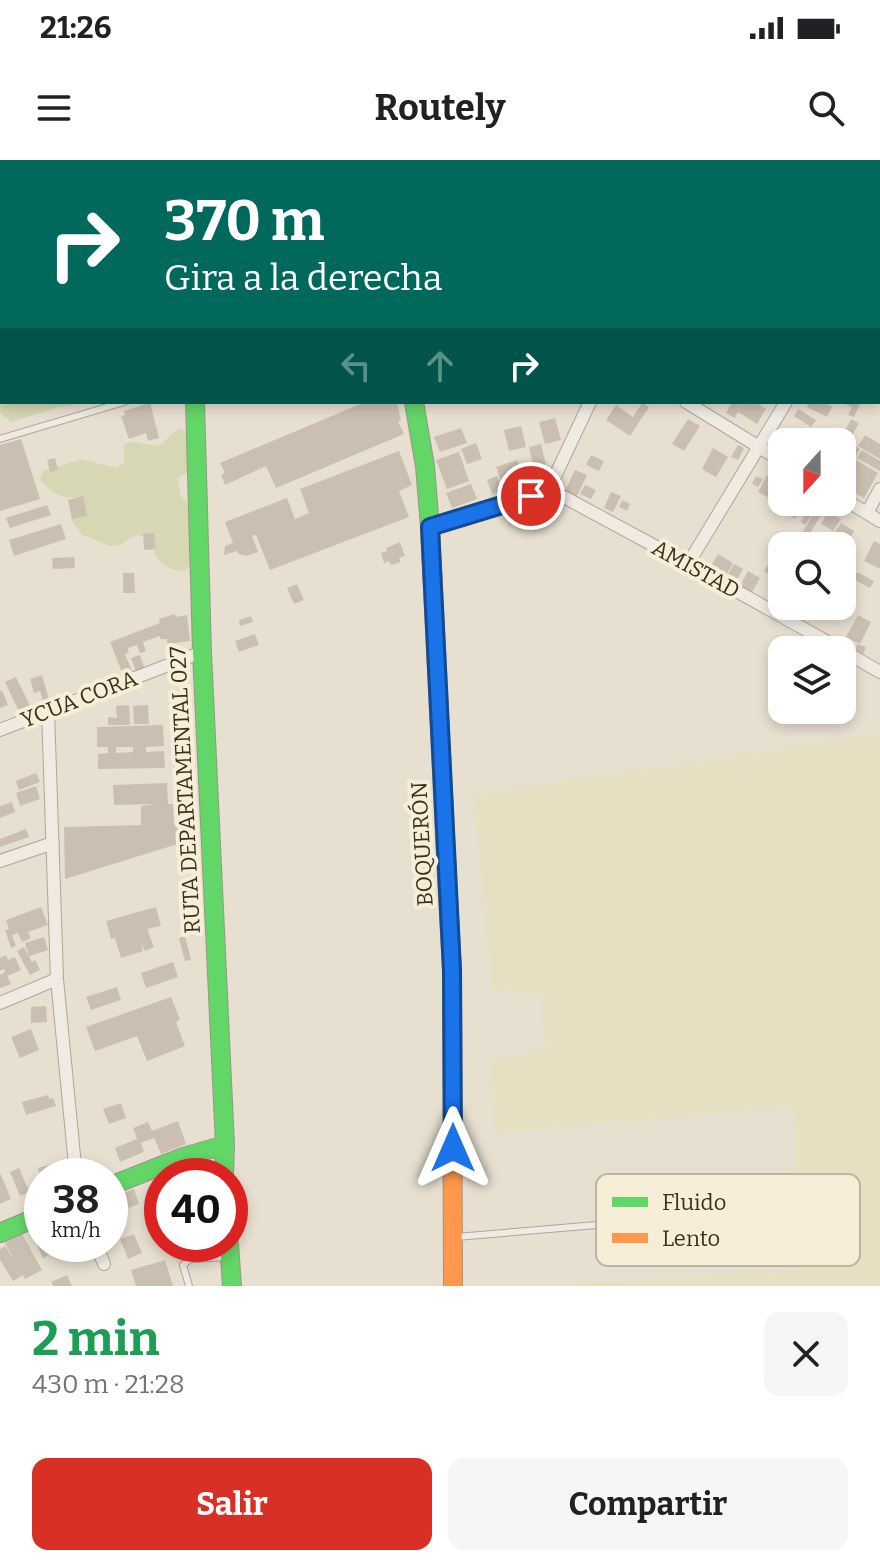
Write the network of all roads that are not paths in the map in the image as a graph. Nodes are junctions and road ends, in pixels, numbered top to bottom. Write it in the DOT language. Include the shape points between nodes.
graph roads {
  1 [pos="117,404"];
  2 [pos="195,404"];
  3 [pos="414,404"];
  4 [pos="589,404"];
  5 [pos="689,404"];
  6 [pos="785,404"];
  7 [pos="0,439"];
  8 [pos="759,446"];
  9 [pos="768,452"];
  10 [pos="549,489"];
  11 [pos="880,489"];
  12 [pos="856,506"];
  13 [pos="867,513"];
  14 [pos="880,521"];
  15 [pos="430,527"];
  16 [pos="688,564"];
  17 [pos="817,636"];
  18 [pos="202,652"];
  19 [pos="856,658"];
  20 [pos="880,672"];
  21 [pos="48,711"];
  22 [pos="0,730"];
  23 [pos="53,843"];
  24 [pos="0,861"];
  25 [pos="57,979"];
  26 [pos="0,1003"];
  27 [pos="225,1145"];
  28 [pos="183,1157"];
  29 [pos="74,1158"];
  30 [pos="225,1158"];
  31 [pos="128,1179"];
  32 [pos="24,1223"];
  33 [pos="596,1225"];
  34 [pos="0,1233"];
  35 [pos="453,1237"];
  36 [pos="185,1262"];
  37 [pos="231,1262"];
  38 [pos="189,1286"];
  39 [pos="232,1286"];
  40 [pos="453,1286"];
  1 -- 7 [label="lane"];
  2 -- 18 [label="street, RUTA DEPARTAMENTAL 027"];
  3 -- 15 [label="street, BOQUERÓN"];
  4 -- 10 [label="street"];
  5 -- 8 [label="street"];
  6 -- 8 [label="street"];
  8 -- 9 [label="street"];
  8 -- 16 [label="street"];
  10 -- 15 [label="street"];
  10 -- 16 [label="street, AMISTAD"];
  11 -- 13 [label="street"];
  12 -- 13 [label="street"];
  13 -- 14 [label="street"];
  15 -- 35 [label="street, BOQUERÓN" via="452,970"];
  16 -- 17 [label="street, AMISTAD"];
  18 -- 21 [label="street, YCUA CORA"];
  18 -- 27 [label="street, RUTA DEPARTAMENTAL 027"];
  19 -- 20 [label="street, AMISTAD"];
  21 -- 22 [label="street, YCUA CORA"];
  21 -- 23 [label="street"];
  23 -- 24 [label="street"];
  23 -- 25 [label="street"];
  25 -- 26 [label="street"];
  25 -- 29 [label="street"];
  27 -- 28 [label="street"];
  27 -- 30 [label="street, RUTA DEPARTAMENTAL 027"];
  28 -- 31 [label="street"];
  32 -- 34 [label="street"];
  33 -- 35 [label="lane"];
  35 -- 40 [label="street, BOQUERÓN"];
  36 -- 38 [label="lane"];
  37 -- 39 [label="street"];
}
